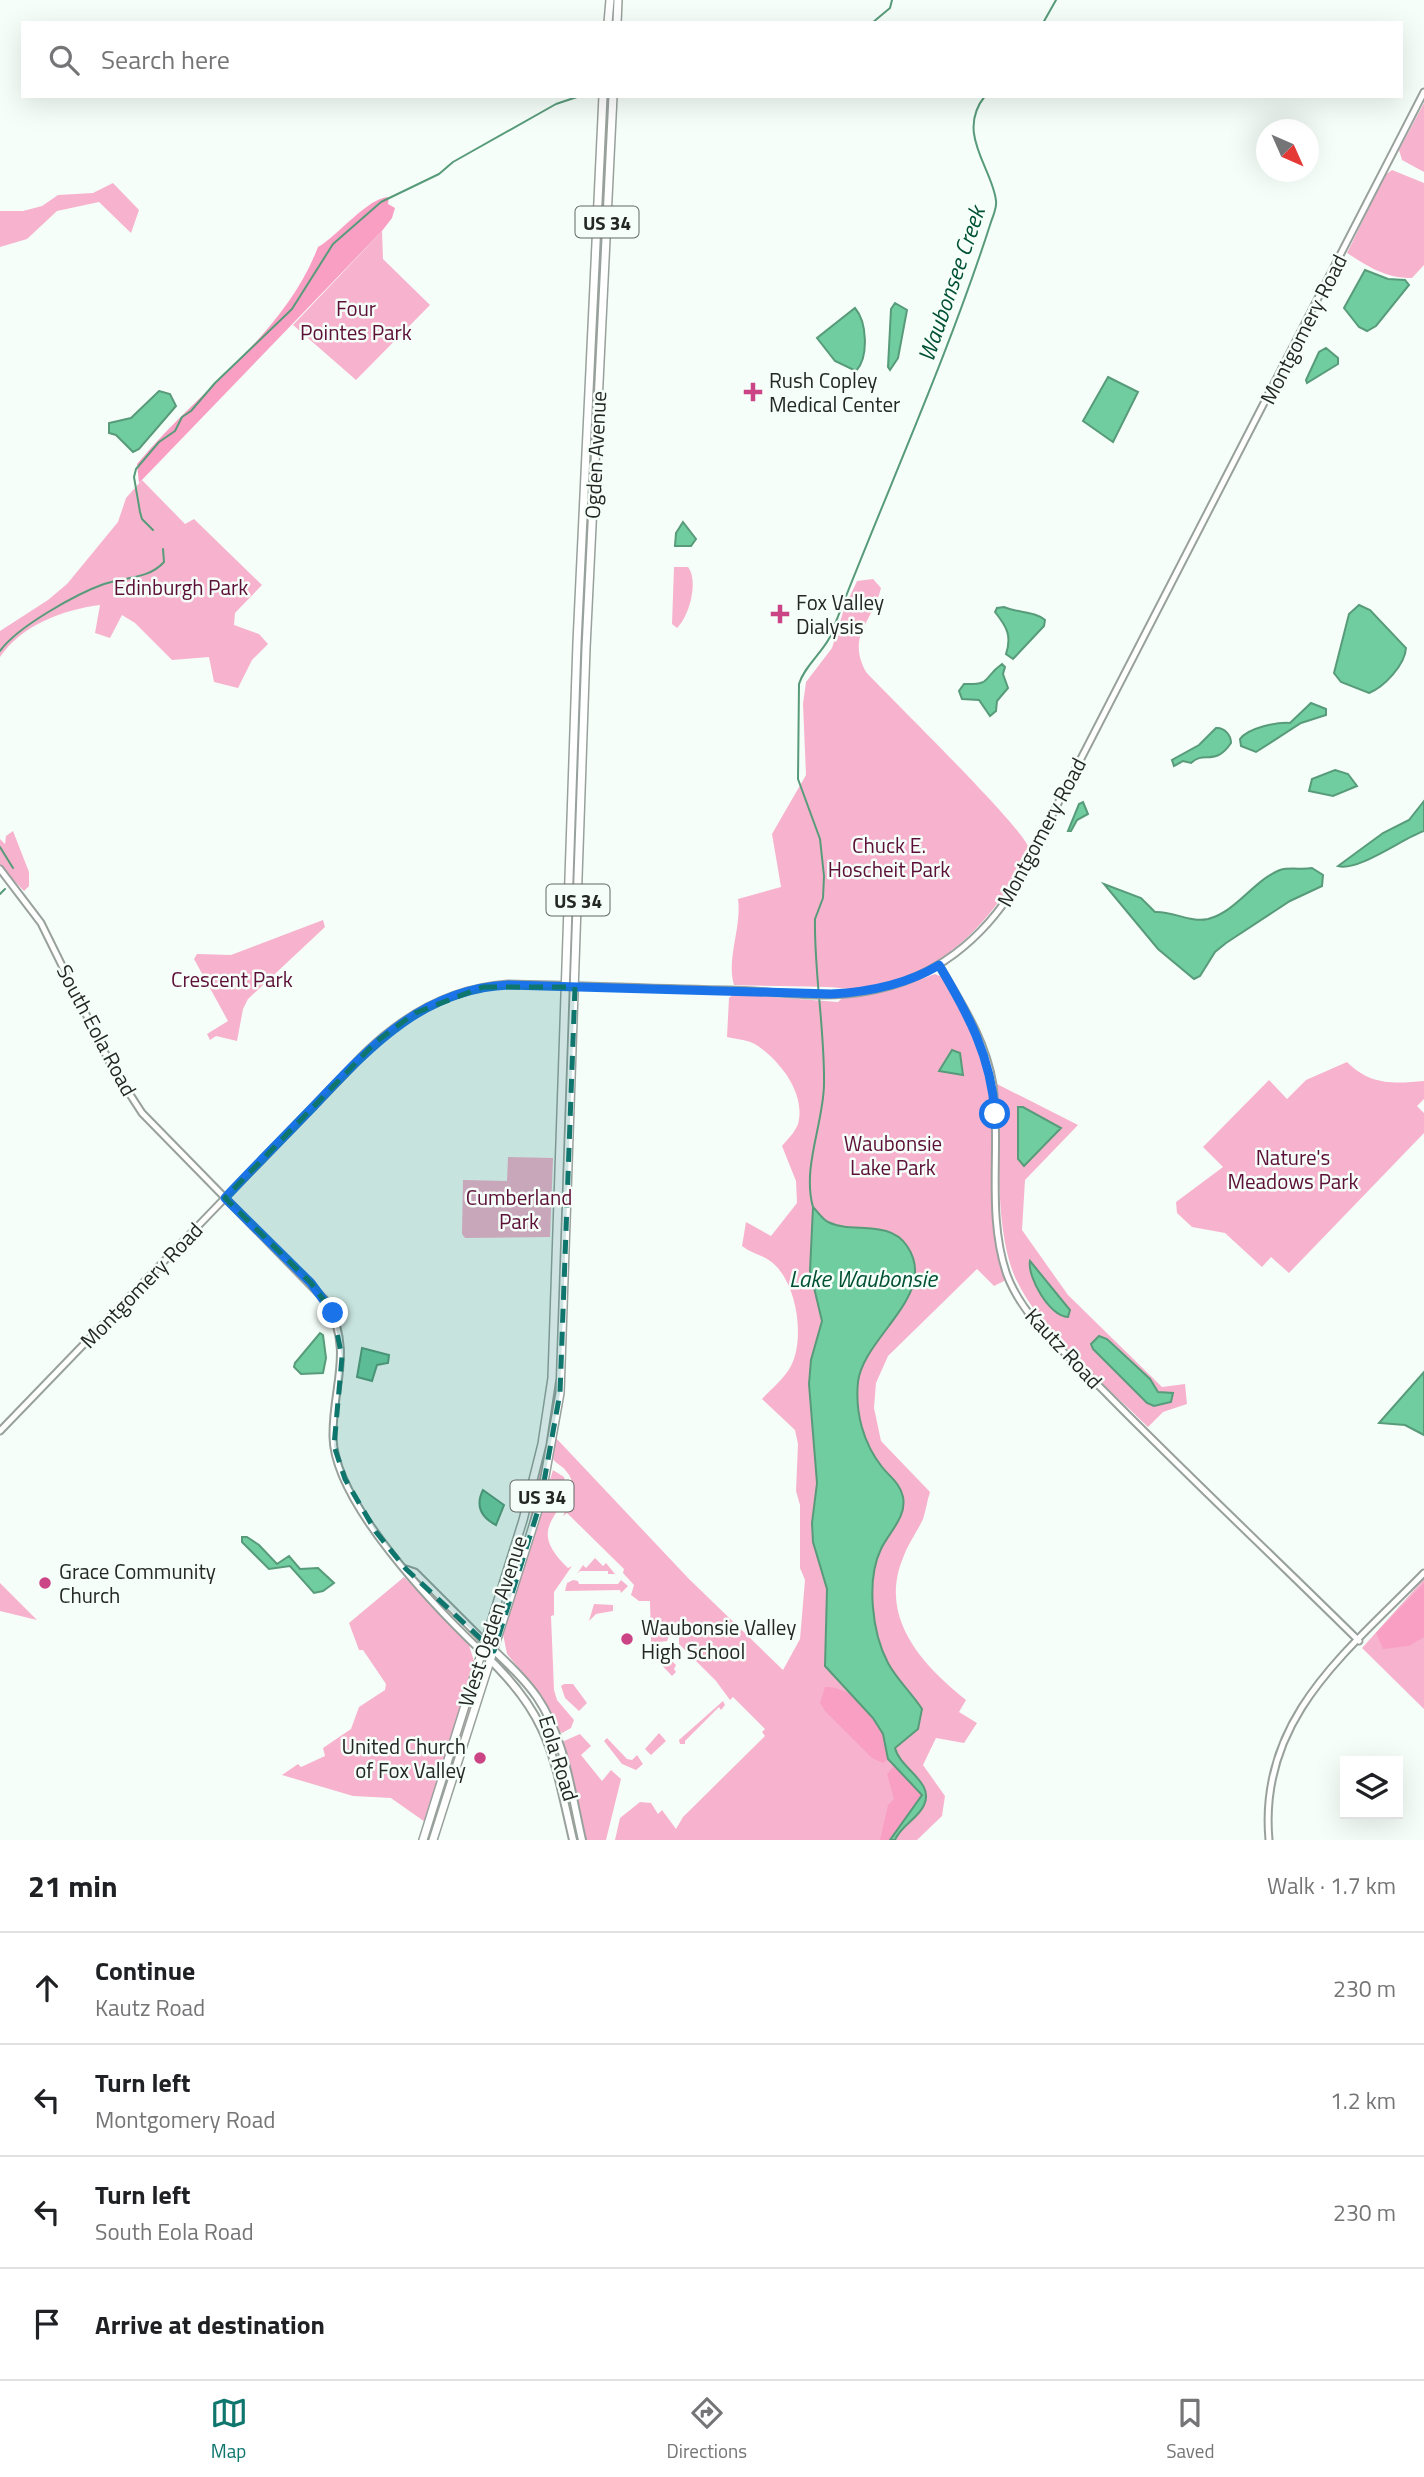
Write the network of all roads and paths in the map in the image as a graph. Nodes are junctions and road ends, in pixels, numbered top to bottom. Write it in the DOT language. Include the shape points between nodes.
graph roads {
  1 [pos="610,0"];
  2 [pos="618,0"];
  3 [pos="608,21"];
  4 [pos="617,21"];
  5 [pos="1424,92"];
  6 [pos="603,98"];
  7 [pos="614,98"];
  8 [pos="571,811"];
  9 [pos="580,814"];
  10 [pos="0,869"];
  11 [pos="939,965"];
  12 [pos="566,986"];
  13 [pos="575,986"];
  14 [pos="225,1198"];
  15 [pos="0,1431"];
  16 [pos="406,1569"];
  17 [pos="1424,1573"];
  18 [pos="1359,1641"];
  19 [pos="485,1642"];
  20 [pos="494,1651"];
  21 [pos="482,1652"];
  22 [pos="491,1660"];
  23 [pos="423,1840"];
  24 [pos="433,1840"];
  25 [pos="573,1840"];
  26 [pos="582,1840"];
  27 [pos="1269,1840"];
  1 -- 3 [label="main road"];
  2 -- 4 [label="main road"];
  5 -- 11 [label="street, Montgomery Road" via="1017,883 990,923"];
  6 -- 8 [label="main road, Ogden Avenue / US 34"];
  7 -- 9 [label="main road, Ogden Avenue / US 34"];
  8 -- 9 [label="main road"];
  8 -- 12 [label="main road, West Ogden Avenue / US 34"];
  9 -- 13 [label="main road, West Ogden Avenue / US 34"];
  10 -- 14 [label="street, South Eola Road" via="41,923 130,1096 160,1134"];
  11 -- 13 [label="street, Montgomery Road" via="868,992"];
  11 -- 18 [label="street, Kautz Road" via="976,1030 989,1066 998,1232 1007,1275 1023,1304 1114,1401"];
  12 -- 13 [label="street, Montgomery Road"];
  12 -- 14 [label="street, Montgomery Road" via="483,987 415,1013 365,1053"];
  12 -- 19 [label="main road, West Ogden Avenue / US 34" via="549,1404 523,1520"];
  13 -- 20 [label="main road, West Ogden Avenue / US 34" via="560,1393 540,1504"];
  14 -- 15 [label="street, Montgomery Road"];
  14 -- 16 [label="street, South Eola Road" via="311,1283 333,1313 342,1347 333,1438 338,1466 376,1532"];
  16 -- 19 [label="street, South Eola Road" via="415,1572"];
  16 -- 21 [label="street, South Eola Road" via="409,1578"];
  17 -- 18 [label="street"];
  18 -- 27 [label="street" via="1311,1693 1284,1738 1271,1776"];
  19 -- 20 [label="main road, South Eola Road"];
  19 -- 21 [label="main road, West Ogden Avenue / US 34"];
  20 -- 22 [label="main road, West Ogden Avenue / US 34"];
  20 -- 26 [label="main road, Eola Road" via="546,1713 561,1752"];
  21 -- 22 [label="main road, South Eola Road"];
  21 -- 23 [label="main road, West Ogden Avenue / US 34"];
  22 -- 24 [label="main road, West Ogden Avenue / US 34"];
  22 -- 25 [label="main road, Eola Road" via="531,1706 544,1730"];
}
